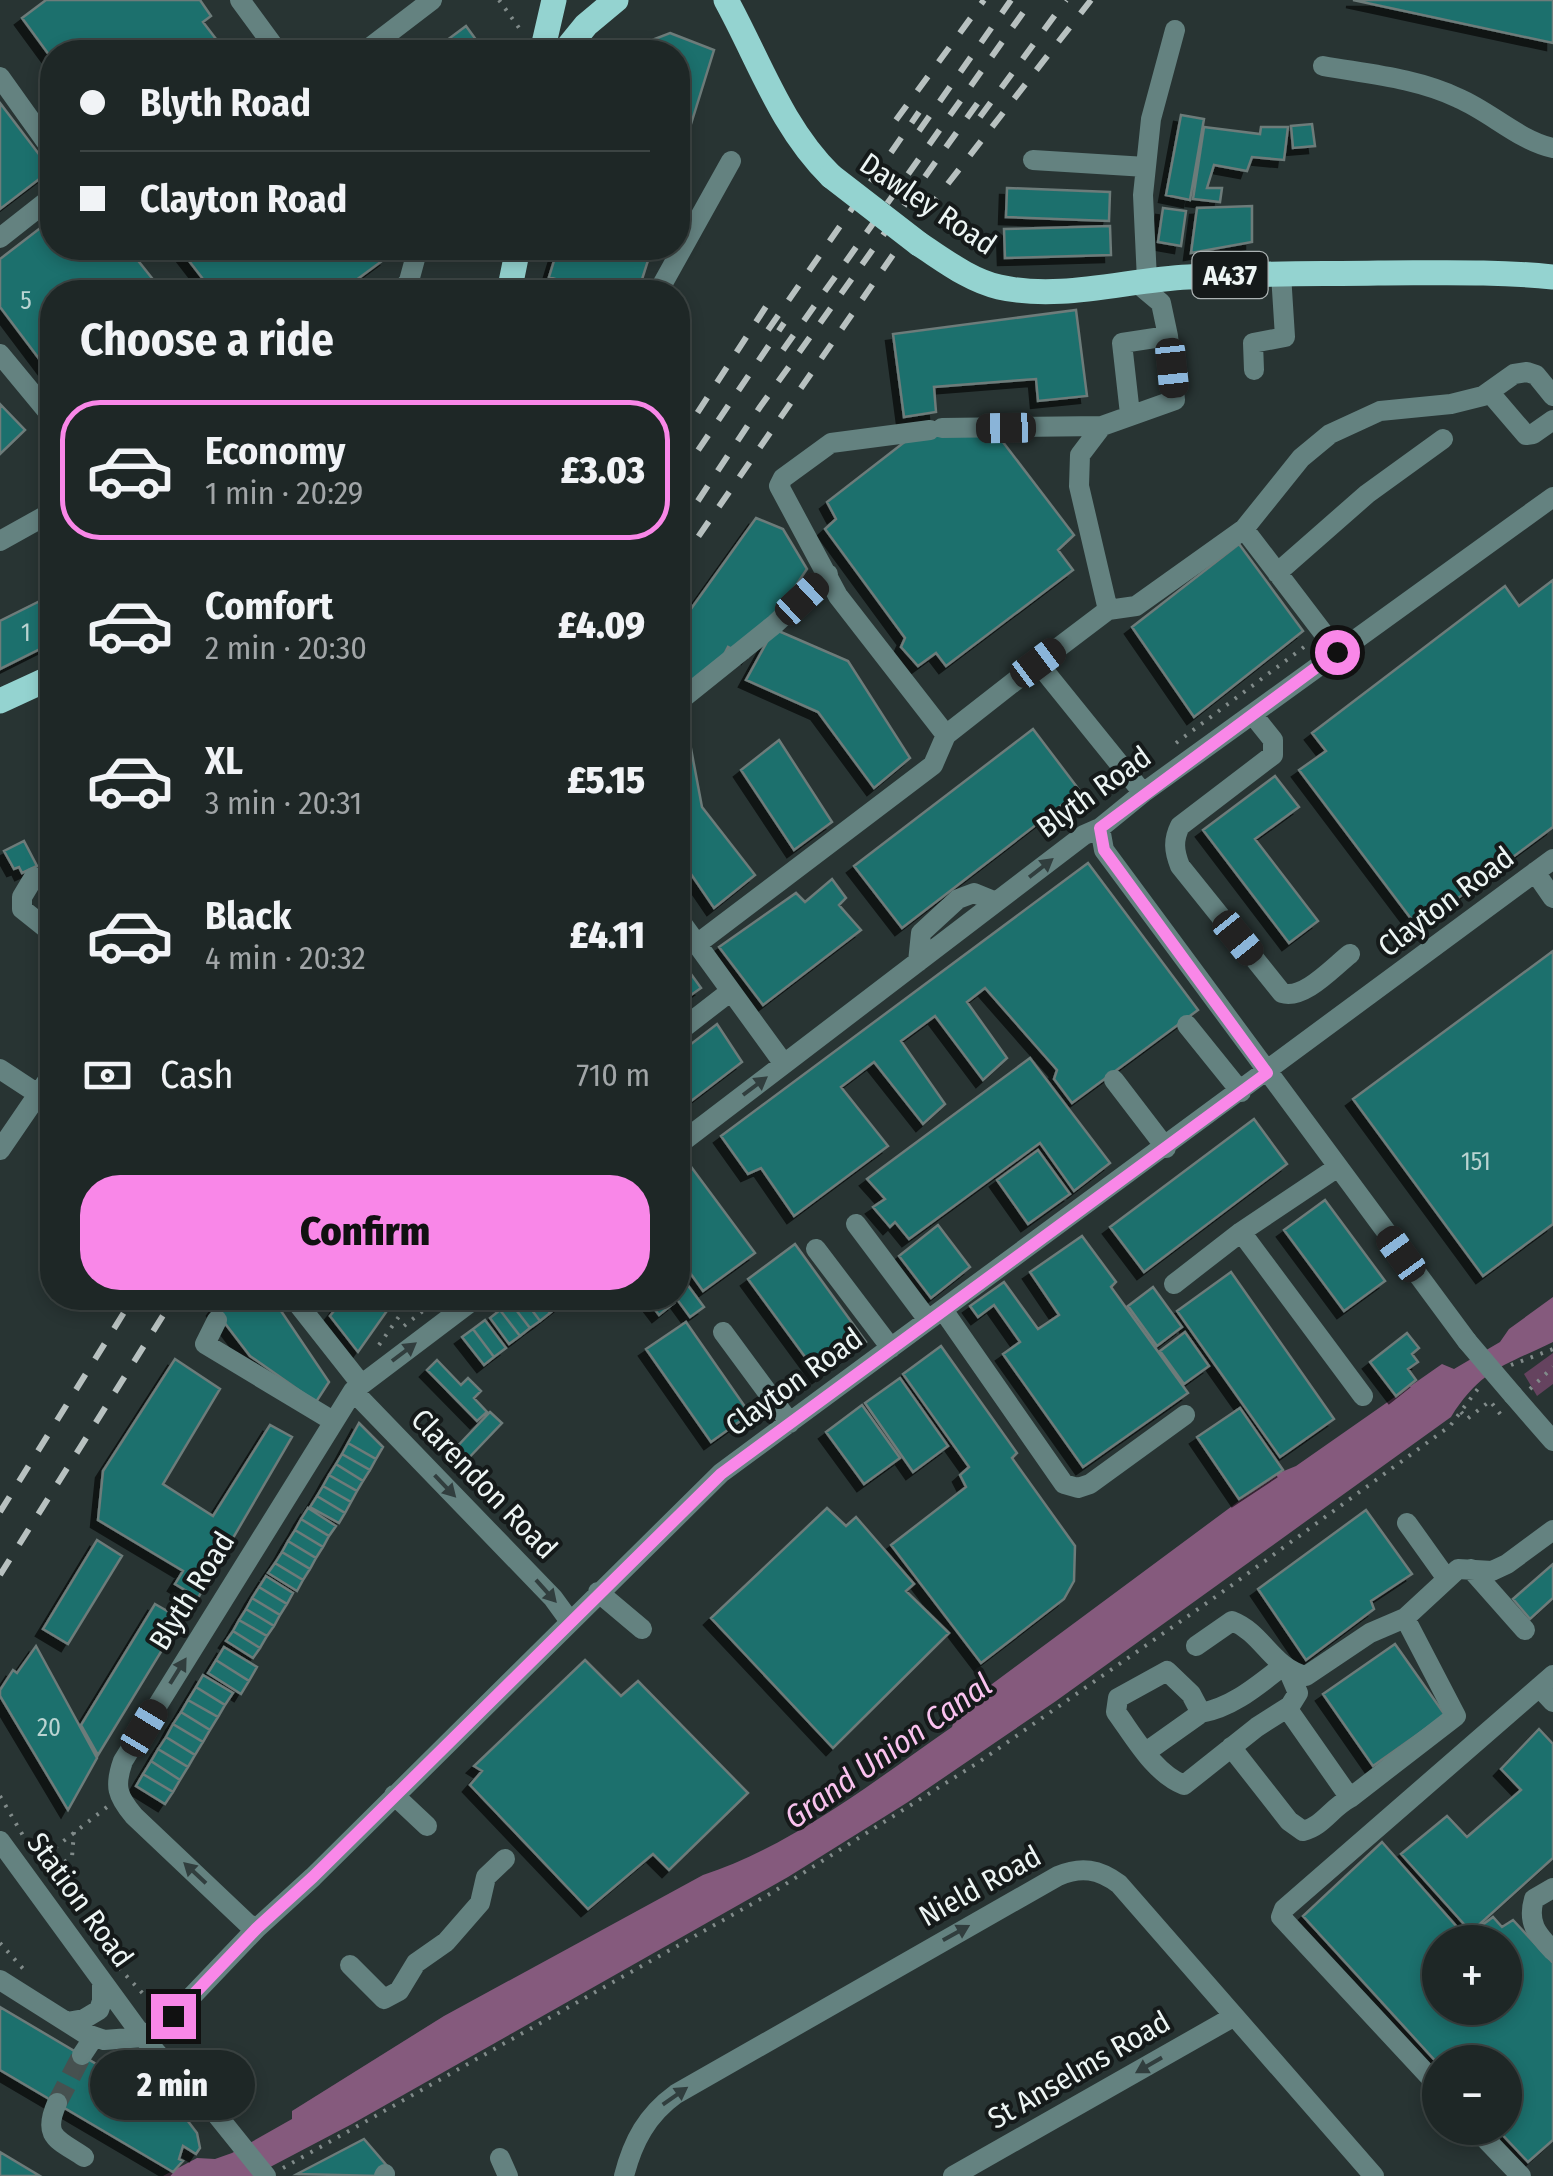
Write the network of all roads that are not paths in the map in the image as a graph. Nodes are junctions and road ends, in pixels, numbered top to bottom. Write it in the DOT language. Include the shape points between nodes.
graph roads {
  1 [pos="240,0"];
  2 [pos="432,0"];
  3 [pos="554,0"];
  4 [pos="616,0"];
  5 [pos="726,0"];
  6 [pos="1175,30"];
  7 [pos="269,40"];
  8 [pos="380,40"];
  9 [pos="535,40"];
  10 [pos="574,40"];
  11 [pos="1322,66"];
  12 [pos="0,77"];
  13 [pos="40,133"];
  14 [pos="1553,148"];
  15 [pos="1033,160"];
  16 [pos="731,161"];
  17 [pos="1146,167"];
  18 [pos="40,206"];
  19 [pos="690,235"];
  20 [pos="0,238"];
  21 [pos="1280,274"];
  22 [pos="1553,276"];
  23 [pos="1182,277"];
  24 [pos="1141,281"];
  25 [pos="1161,303"];
  26 [pos="1168,336"];
  27 [pos="0,354"];
  28 [pos="1254,370"];
  29 [pos="1490,392"];
  30 [pos="1553,396"];
  31 [pos="40,402"];
  32 [pos="1130,414"];
  33 [pos="1553,420"];
  34 [pos="1102,426"];
  35 [pos="1443,439"];
  36 [pos="1553,497"];
  37 [pos="40,519"];
  38 [pos="1244,529"];
  39 [pos="0,542"];
  40 [pos="1277,572"];
  41 [pos="828,574"];
  42 [pos="1108,610"];
  43 [pos="1337,652"];
  44 [pos="1038,663"];
  45 [pos="40,683"];
  46 [pos="690,692"];
  47 [pos="0,701"];
  48 [pos="1253,716"];
  49 [pos="946,735"];
  50 [pos="1143,792"];
  51 [pos="1100,828"];
  52 [pos="1553,859"];
  53 [pos="1536,872"];
  54 [pos="34,877"];
  55 [pos="1553,898"];
  56 [pos="40,923"];
  57 [pos="690,935"];
  58 [pos="696,944"];
  59 [pos="1350,954"];
  60 [pos="731,991"];
  61 [pos="690,1023"];
  62 [pos="1187,1025"];
  63 [pos="784,1064"];
  64 [pos="0,1069"];
  65 [pos="1267,1073"];
  66 [pos="1114,1080"];
  67 [pos="40,1091"];
  68 [pos="1241,1092"];
  69 [pos="38,1094"];
  70 [pos="690,1136"];
  71 [pos="1166,1148"];
  72 [pos="0,1150"];
  73 [pos="1338,1167"];
  74 [pos="856,1224"];
  75 [pos="1242,1232"];
  76 [pos="816,1248"];
  77 [pos="1174,1284"];
  78 [pos="302,1310"];
  79 [pos="459,1310"];
  80 [pos="935,1315"];
  81 [pos="216,1320"];
  82 [pos="722,1332"];
  83 [pos="890,1348"];
  84 [pos="355,1382"];
  85 [pos="1364,1396"];
  86 [pos="1185,1415"];
  87 [pos="333,1421"];
  88 [pos="790,1422"];
  89 [pos="1553,1441"];
  90 [pos="1408,1523"];
  91 [pos="1553,1530"];
  92 [pos="1472,1569"];
  93 [pos="1447,1579"];
  94 [pos="598,1592"];
  95 [pos="1405,1618"];
  96 [pos="569,1620"];
  97 [pos="642,1629"];
  98 [pos="1526,1630"];
  99 [pos="1196,1646"];
  100 [pos="1286,1669"];
  101 [pos="1548,1688"];
  102 [pos="1287,1708"];
  103 [pos="1201,1713"];
  104 [pos="1231,1747"];
  105 [pos="1146,1752"];
  106 [pos="394,1796"];
  107 [pos="1350,1798"];
  108 [pos="426,1826"];
  109 [pos="0,1842"];
  110 [pos="505,1859"];
  111 [pos="1553,1888"];
  112 [pos="257,1928"];
  113 [pos="1553,1951"];
  114 [pos="350,1965"];
  115 [pos="0,1980"];
  116 [pos="102,1982"];
  117 [pos="1234,2017"];
  118 [pos="66,2022"];
  119 [pos="143,2037"];
  120 [pos="1422,2069"];
  121 [pos="57,2103"];
  122 [pos="1492,2145"];
  123 [pos="84,2157"];
  124 [pos="268,2176"];
  125 [pos="624,2176"];
  126 [pos="954,2176"];
  127 [pos="1374,2176"];
  128 [pos="1521,2176"];
  1 -- 7 [label="street"];
  2 -- 8 [label="street"];
  3 -- 9 [label="main road"];
  4 -- 10 [label="main road"];
  5 -- 24 [label="main road, Dawley Road / A437, bridge" via="810,156 919,244 998,286 1064,291"];
  6 -- 17 [label="street" via="1151,119"];
  11 -- 14 [label="street" via="1414,82"];
  12 -- 13 [label="street"];
  15 -- 17 [label="street"];
  16 -- 19 [label="street"];
  17 -- 24 [label="street"];
  18 -- 20 [label="street"];
  21 -- 22 [label="main road, Dawley Road / A437"];
  21 -- 23 [label="main road, Dawley Road / A437"];
  21 -- 28 [label="street" via="1285,337 1254,343"];
  23 -- 24 [label="main road, Dawley Road / A437"];
  23 -- 25 [label="street"];
  24 -- 25 [label="street"];
  25 -- 26 [label="street"];
  26 -- 32 [label="street" via="1175,400"];
  26 -- 32 [label="street" via="1122,343"];
  27 -- 31 [label="street"];
  29 -- 30 [label="street" via="1527,372"];
  29 -- 33 [label="street" via="1526,435"];
  29 -- 38 [label="street" via="1451,404 1380,411 1330,434 1301,458"];
  32 -- 34 [label="street"];
  34 -- 41 [label="street" via="936,429 830,443 783,478 779,490"];
  34 -- 42 [label="street" via="1080,455 1079,486"];
  35 -- 40 [label="street"];
  36 -- 43 [label="street, Blyth Road"];
  37 -- 39 [label="street"];
  38 -- 40 [label="street"];
  38 -- 42 [label="street" via="1136,606"];
  40 -- 43 [label="street"];
  41 -- 46 [label="street"];
  41 -- 49 [label="street"];
  42 -- 44 [label="street"];
  43 -- 48 [label="street, Blyth Road"];
  44 -- 49 [label="street"];
  44 -- 50 [label="street"];
  45 -- 47 [label="main road"];
  48 -- 50 [label="street, Blyth Road"];
  48 -- 59 [label="street" via="1273,740 1273,755 1180,826 1175,853 1287,995"];
  49 -- 58 [label="street" via="933,765"];
  50 -- 51 [label="street, Blyth Road"];
  63 -- 51 [label="street, Blyth Road, one-way"];
  51 -- 65 [label="street" via="1104,850"];
  52 -- 53 [label="street, Clayton Road"];
  53 -- 55 [label="street"];
  53 -- 65 [label="street, Clayton Road"];
  54 -- 56 [label="street" via="22,909"];
  57 -- 58 [label="street"];
  58 -- 60 [label="street"];
  60 -- 61 [label="street"];
  60 -- 63 [label="street"];
  62 -- 68 [label="street"];
  70 -- 63 [label="street, Blyth Road, one-way"];
  64 -- 69 [label="street"];
  65 -- 68 [label="street, Clayton Road"];
  65 -- 73 [label="street"];
  66 -- 71 [label="street"];
  67 -- 69 [label="street"];
  68 -- 71 [label="street, Clayton Road"];
  69 -- 72 [label="street"];
  71 -- 80 [label="street, Clayton Road"];
  73 -- 75 [label="street"];
  73 -- 89 [label="street, bridge" via="1467,1341"];
  74 -- 80 [label="street"];
  75 -- 77 [label="street"];
  75 -- 85 [label="street"];
  76 -- 83 [label="street"];
  78 -- 84 [label="street, Clarendon Road"];
  84 -- 79 [label="street, Blyth Road, one-way"];
  80 -- 83 [label="street, Clayton Road"];
  80 -- 86 [label="street" via="1064,1484 1090,1484"];
  81 -- 87 [label="street" via="204,1344"];
  82 -- 88 [label="street"];
  83 -- 88 [label="street, Clayton Road"];
  84 -- 87 [label="street, Blyth Road"];
  84 -- 96 [label="street, Clarendon Road, one-way"];
  112 -- 87 [label="street, Blyth Road, one-way" via="119,1798 116,1782"];
  88 -- 94 [label="street, Clayton Road" via="721,1474"];
  90 -- 93 [label="street"];
  91 -- 92 [label="street" via="1507,1564"];
  92 -- 93 [label="street" via="1458,1569"];
  92 -- 98 [label="street"];
  93 -- 95 [label="street"];
  94 -- 96 [label="street, Clayton Road"];
  94 -- 97 [label="street"];
  95 -- 100 [label="street" via="1306,1676"];
  95 -- 107 [label="street" via="1456,1716"];
  96 -- 106 [label="street, Clayton Road"];
  99 -- 100 [label="street" via="1232,1622 1245,1626"];
  100 -- 102 [label="street" via="1298,1693"];
  100 -- 103 [label="street"];
  101 -- 120 [label="street" via="1281,1916"];
  102 -- 104 [label="street"];
  102 -- 107 [label="street"];
  103 -- 105 [label="street"];
  103 -- 105 [label="street" via="1167,1671 1118,1698 1116,1712"];
  104 -- 105 [label="street" via="1184,1785 1169,1779"];
  104 -- 107 [label="street" via="1303,1831 1318,1827"];
  106 -- 108 [label="street"];
  106 -- 112 [label="street, Clayton Road"];
  109 -- 116 [label="street, Station Road"];
  110 -- 114 [label="street" via="486,1877 480,1904 416,1963 399,1991 384,2000"];
  111 -- 113 [label="street" via="1534,1899 1530,1912 1533,1927"];
  112 -- 119 [label="street, Clayton Road" via="173,2016"];
  115 -- 118 [label="street"];
  116 -- 118 [label="street" via="99,2010"];
  116 -- 119 [label="street, Station Road"];
  125 -- 117 [label="street, Nield Road, one-way" via="641,2129 676,2094 1074,1870 1092,1870 1119,1884"];
  117 -- 126 [label="street, St Anselms Road, one-way"];
  117 -- 127 [label="street, Nield Road"];
  118 -- 119 [label="street" via="88,2046"];
  119 -- 124 [label="street, Station Road"];
  121 -- 123 [label="street" via="48,2123 52,2135"];
  122 -- 128 [label="street"];
}
